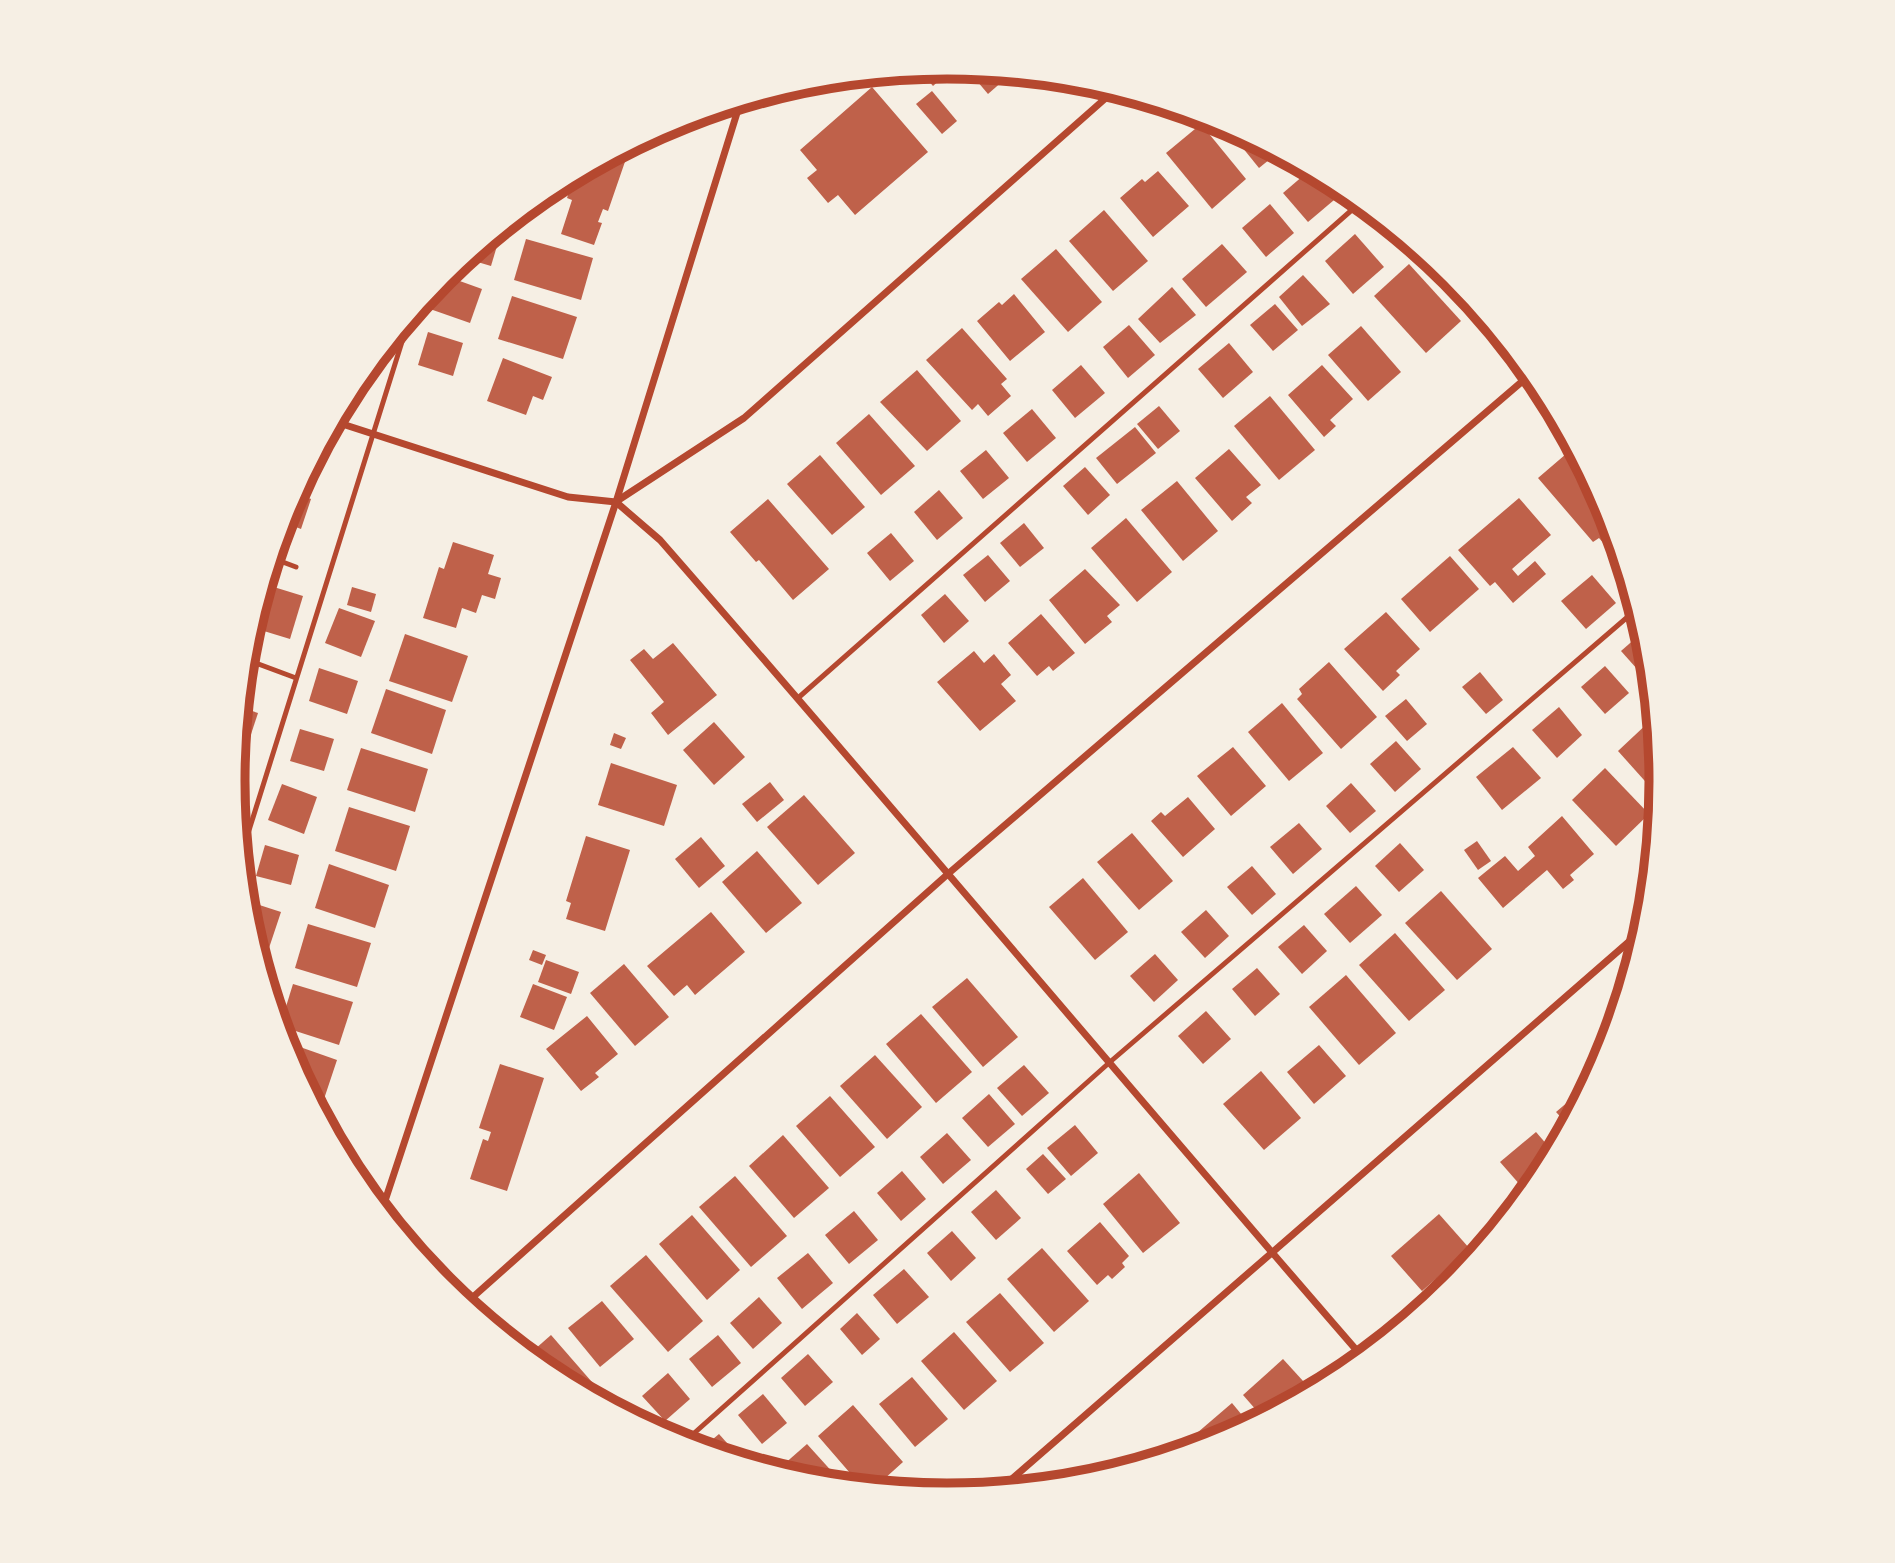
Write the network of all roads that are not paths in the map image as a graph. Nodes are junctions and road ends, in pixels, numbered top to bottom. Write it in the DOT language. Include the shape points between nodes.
graph roads {
  1 [pos="1107,97"];
  2 [pos="737,111"];
  3 [pos="1354,208"];
  4 [pos="403,338"];
  5 [pos="1524,380"];
  6 [pos="343,424"];
  7 [pos="373,433"];
  8 [pos="616,502"];
  9 [pos="280,561"];
  10 [pos="296,567"];
  11 [pos="1630,615"];
  12 [pos="255,663"];
  13 [pos="296,678"];
  14 [pos="798,698"];
  15 [pos="247,836"];
  16 [pos="949,873"];
  17 [pos="1632,939"];
  18 [pos="1110,1062"];
  19 [pos="385,1202"];
  20 [pos="1271,1252"];
  21 [pos="472,1298"];
  22 [pos="1357,1352"];
  23 [pos="691,1436"];
  24 [pos="1009,1481"];
  1 -- 8 [label="street" via="744,418"];
  2 -- 8 [label="street"];
  3 -- 14 [label="lane"];
  4 -- 7 [label="lane"];
  5 -- 16 [label="street"];
  6 -- 7 [label="street"];
  7 -- 8 [label="street" via="568,498"];
  7 -- 13 [label="lane"];
  8 -- 14 [label="street" via="660,540"];
  8 -- 19 [label="street"];
  9 -- 10 [label="lane"];
  11 -- 18 [label="lane"];
  12 -- 13 [label="lane"];
  13 -- 15 [label="lane"];
  14 -- 16 [label="street"];
  16 -- 18 [label="street"];
  16 -- 21 [label="street"];
  17 -- 20 [label="street"];
  18 -- 20 [label="street"];
  18 -- 23 [label="lane"];
  20 -- 22 [label="street"];
  20 -- 24 [label="street"];
}
